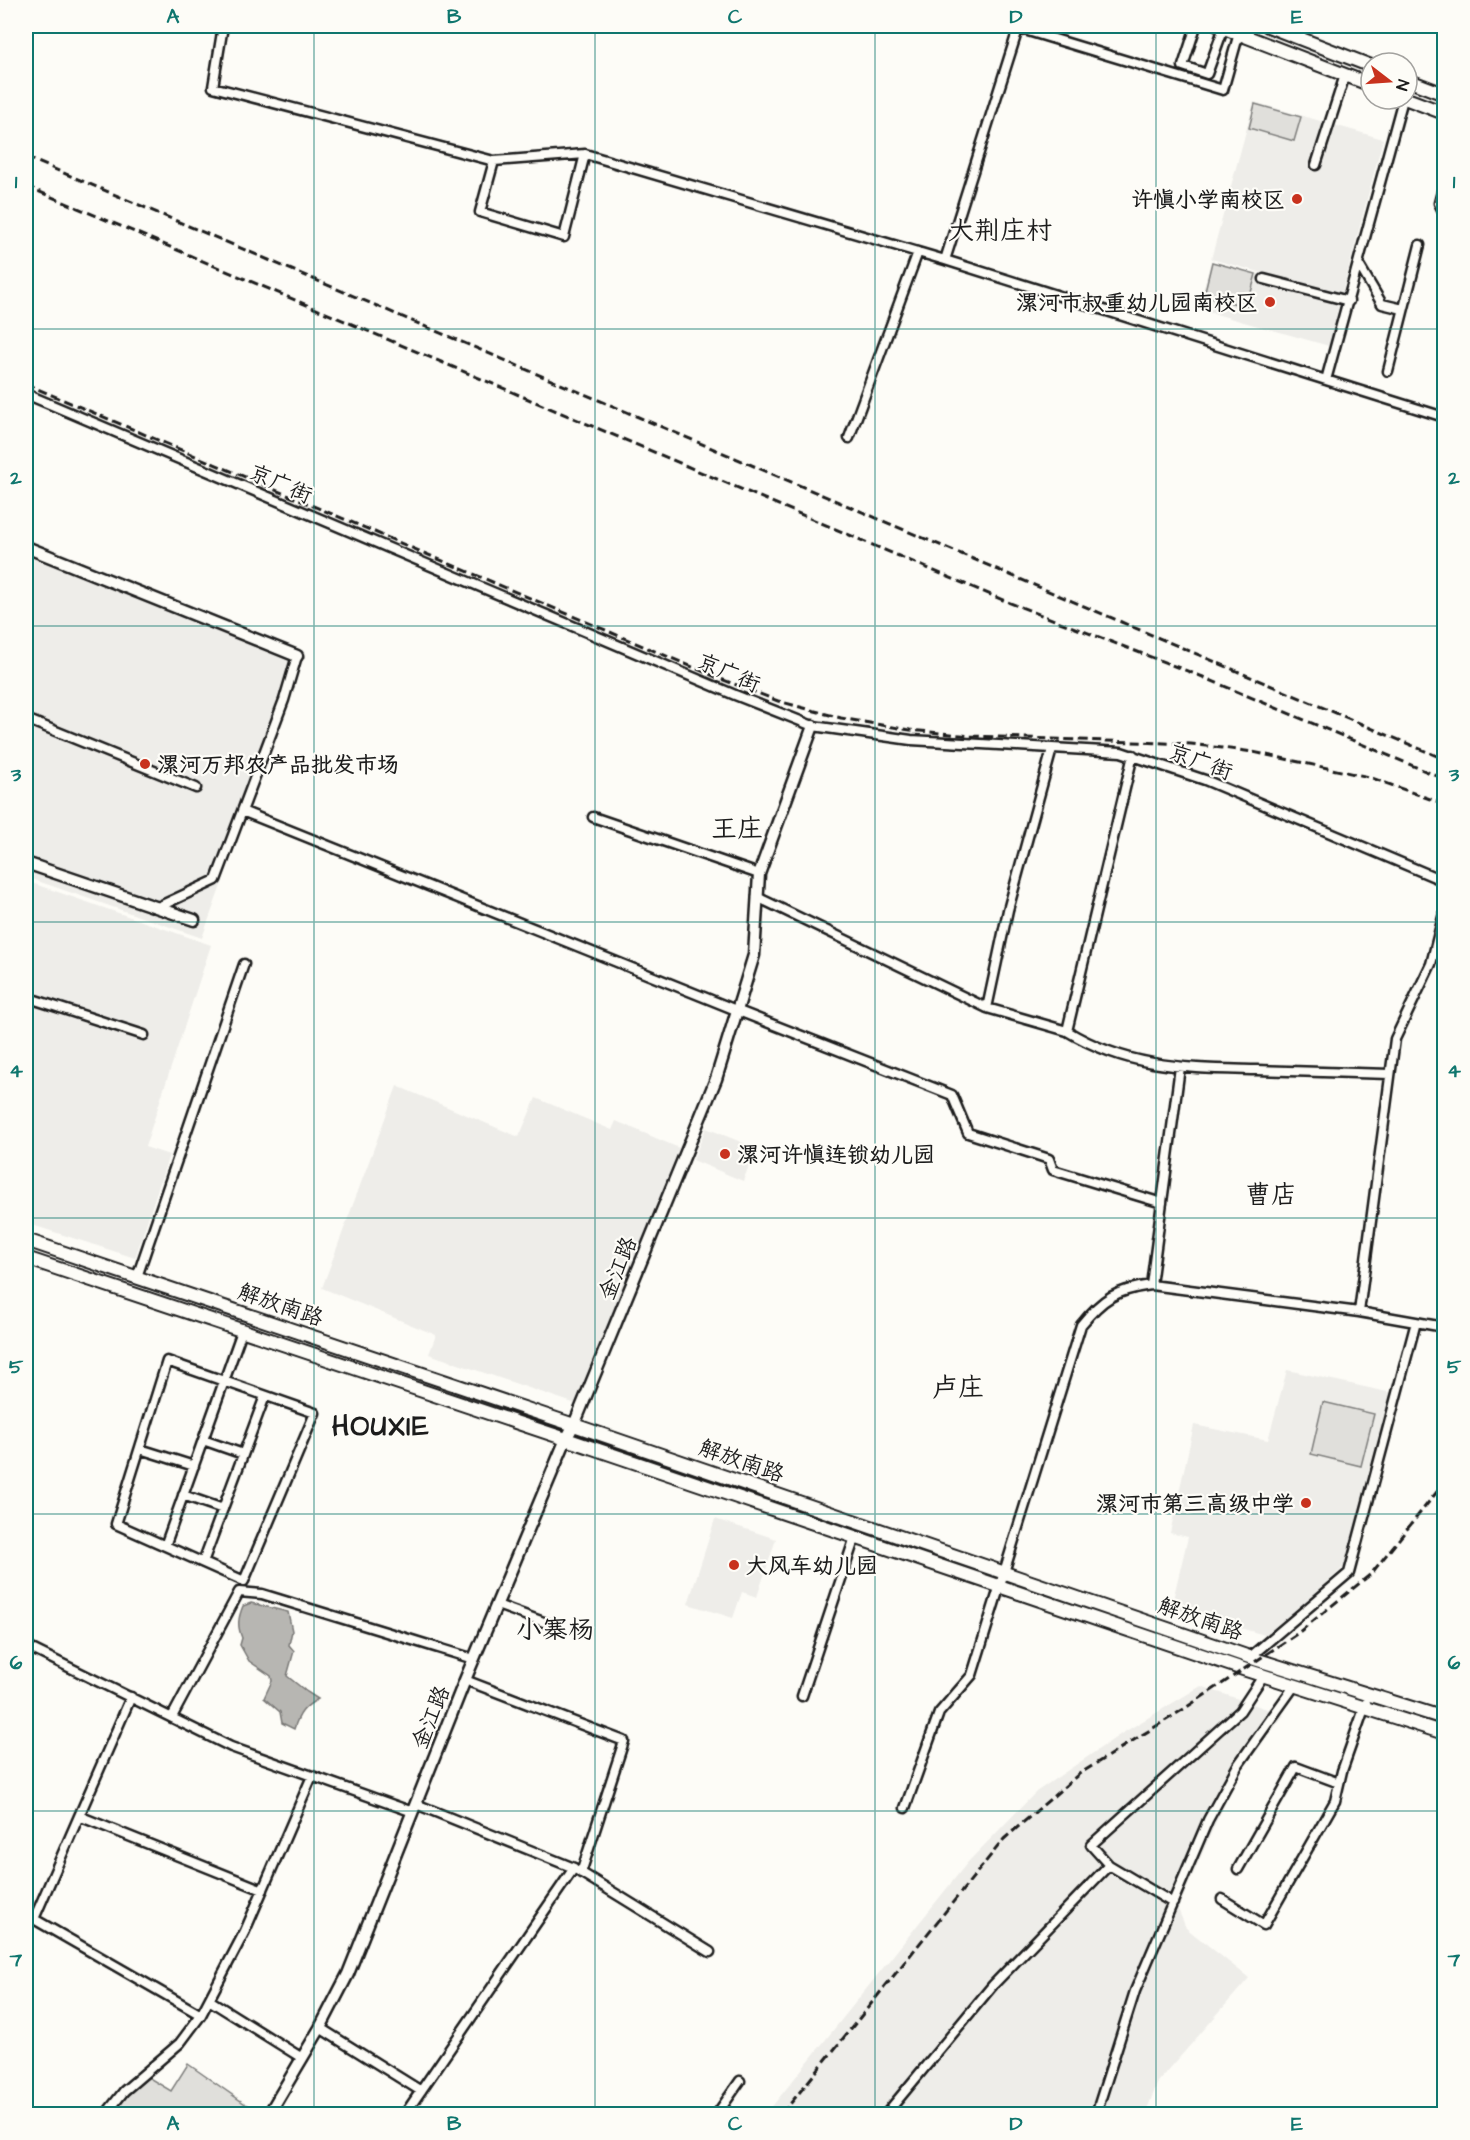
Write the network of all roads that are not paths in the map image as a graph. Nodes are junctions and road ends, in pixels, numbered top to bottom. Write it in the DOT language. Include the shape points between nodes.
graph roads {
  1 [pos="222,26"];
  2 [pos="1196,26"];
  3 [pos="1221,26"];
  4 [pos="1268,26"];
  5 [pos="1019,27"];
  6 [pos="1239,33"];
  7 [pos="1333,51"];
  8 [pos="1359,61"];
  9 [pos="1327,68"];
  10 [pos="1345,75"];
  11 [pos="1359,80"];
  12 [pos="1419,85"];
  13 [pos="1444,94"];
  14 [pos="1419,104"];
  15 [pos="1402,111"];
  16 [pos="1444,113"];
  17 [pos="585,154"];
  18 [pos="494,161"];
  19 [pos="1316,165"];
  20 [pos="1444,184"];
  21 [pos="1444,213"];
  22 [pos="1420,245"];
  23 [pos="918,252"];
  24 [pos="945,260"];
  25 [pos="1359,265"];
  26 [pos="1264,279"];
  27 [pos="1349,301"];
  28 [pos="1403,309"];
  29 [pos="1388,372"];
  30 [pos="1326,380"];
  31 [pos="26,394"];
  32 [pos="1444,417"];
  33 [pos="849,438"];
  34 [pos="26,547"];
  35 [pos="297,656"];
  36 [pos="26,719"];
  37 [pos="813,726"];
  38 [pos="1052,749"];
  39 [pos="1133,756"];
  40 [pos="196,788"];
  41 [pos="242,811"];
  42 [pos="593,817"];
  43 [pos="26,863"];
  44 [pos="759,874"];
  45 [pos="1444,881"];
  46 [pos="757,897"];
  47 [pos="158,907"];
  48 [pos="1444,913"];
  49 [pos="194,920"];
  50 [pos="244,963"];
  51 [pos="26,997"];
  52 [pos="987,1008"];
  53 [pos="736,1010"];
  54 [pos="1067,1031"];
  55 [pos="144,1035"];
  56 [pos="1180,1067"];
  57 [pos="1390,1074"];
  58 [pos="1162,1203"];
  59 [pos="26,1240"];
  60 [pos="26,1258"];
  61 [pos="137,1277"];
  62 [pos="1151,1285"];
  63 [pos="1359,1312"];
  64 [pos="1416,1322"];
  65 [pos="1444,1327"];
  66 [pos="242,1331"];
  67 [pos="224,1381"];
  68 [pos="266,1396"];
  69 [pos="574,1425"];
  70 [pos="566,1439"];
  71 [pos="203,1440"];
  72 [pos="140,1449"];
  73 [pos="243,1454"];
  74 [pos="194,1466"];
  75 [pos="183,1495"];
  76 [pos="222,1509"];
  77 [pos="855,1537"];
  78 [pos="165,1546"];
  79 [pos="202,1562"];
  80 [pos="1006,1572"];
  81 [pos="1001,1586"];
  82 [pos="497,1605"];
  83 [pos="552,1625"];
  84 [pos="26,1646"];
  85 [pos="1250,1657"];
  86 [pos="474,1659"];
  87 [pos="1263,1676"];
  88 [pos="465,1680"];
  89 [pos="1295,1685"];
  90 [pos="1370,1694"];
  91 [pos="802,1696"];
  92 [pos="131,1697"];
  93 [pos="1365,1707"];
  94 [pos="172,1717"];
  95 [pos="1444,1718"];
  96 [pos="1444,1733"];
  97 [pos="312,1776"];
  98 [pos="1339,1783"];
  99 [pos="415,1808"];
  100 [pos="904,1808"];
  101 [pos="79,1816"];
  102 [pos="1109,1865"];
  103 [pos="1238,1869"];
  104 [pos="578,1871"];
  105 [pos="263,1890"];
  106 [pos="1222,1899"];
  107 [pos="1173,1903"];
  108 [pos="26,1914"];
  109 [pos="34,1919"];
  110 [pos="710,1952"];
  111 [pos="209,2000"];
  112 [pos="201,2015"];
  113 [pos="320,2028"];
  114 [pos="302,2058"];
  115 [pos="740,2081"];
  116 [pos="421,2091"];
  117 [pos="106,2115"];
  118 [pos="269,2115"];
  119 [pos="405,2115"];
  120 [pos="717,2115"];
  121 [pos="886,2115"];
  122 [pos="1096,2115"];
  1 -- 18 [label="street" via="213,87"];
  2 -- 3 [label="street" via="1183,66 1207,74"];
  3 -- 6 [label="main road"];
  4 -- 7 [label="main road"];
  5 -- 6 [label="street" via="1222,90"];
  5 -- 24 [label="street"];
  6 -- 9 [label="main road"];
  7 -- 8 [label="main road"];
  7 -- 9 [label="main road"];
  9 -- 10 [label="main road"];
  10 -- 11 [label="main road"];
  10 -- 19 [label="street"];
  12 -- 13 [label="main road"];
  14 -- 16 [label="main road"];
  15 -- 25 [label="street"];
  17 -- 18 [label="street"];
  17 -- 18 [label="street" via="564,237 480,212"];
  17 -- 23 [label="street"];
  20 -- 21 [label="street" via="1439,203"];
  22 -- 28 [label="street"];
  23 -- 24 [label="street"];
  23 -- 33 [label="street"];
  24 -- 30 [label="street"];
  25 -- 27 [label="street"];
  25 -- 28 [label="street" via="1382,304"];
  26 -- 27 [label="street"];
  27 -- 30 [label="street"];
  28 -- 29 [label="street"];
  30 -- 32 [label="street"];
  31 -- 37 [label="street, 京广街"];
  34 -- 35 [label="street"];
  35 -- 41 [label="street"];
  36 -- 40 [label="street"];
  37 -- 38 [label="street, 京广街" via="911,740"];
  37 -- 44 [label="street, 金江路"];
  38 -- 39 [label="street, 京广街"];
  38 -- 52 [label="street" via="1008,910"];
  39 -- 45 [label="street, 京广街" via="1205,780"];
  39 -- 54 [label="street"];
  41 -- 47 [label="street" via="216,880"];
  41 -- 53 [label="street"];
  42 -- 44 [label="street"];
  43 -- 47 [label="street"];
  44 -- 46 [label="street, 金江路"];
  46 -- 52 [label="street"];
  46 -- 53 [label="street, 金江路" via="754,955"];
  47 -- 49 [label="street"];
  48 -- 57 [label="street" via="1431,964 1395,1039"];
  50 -- 61 [label="street"];
  51 -- 55 [label="street"];
  52 -- 54 [label="street"];
  53 -- 58 [label="street" via="952,1095 968,1133 1048,1159 1053,1170"];
  53 -- 69 [label="street, 金江路" via="716,1079"];
  54 -- 56 [label="street" via="1108,1052"];
  56 -- 57 [label="street"];
  56 -- 58 [label="street"];
  57 -- 63 [label="street"];
  58 -- 62 [label="street"];
  59 -- 61 [label="main road, 解放南路"];
  60 -- 66 [label="main road, 解放南路"];
  61 -- 69 [label="main road, 解放南路"];
  62 -- 63 [label="street"];
  62 -- 80 [label="street" via="1109,1296 1081,1325"];
  63 -- 64 [label="street"];
  64 -- 65 [label="street"];
  64 -- 85 [label="street" via="1349,1573"];
  66 -- 67 [label="street"];
  66 -- 70 [label="main road, 解放南路"];
  67 -- 68 [label="street"];
  67 -- 71 [label="street"];
  67 -- 72 [label="street" via="167,1361"];
  68 -- 73 [label="street"];
  68 -- 79 [label="street" via="315,1413 244,1581"];
  69 -- 70 [label="street, 金江路"];
  69 -- 80 [label="main road, 解放南路"];
  70 -- 77 [label="main road, 解放南路"];
  70 -- 82 [label="street, 金江路"];
  71 -- 73 [label="street"];
  71 -- 74 [label="street"];
  72 -- 74 [label="street"];
  72 -- 78 [label="street" via="116,1524"];
  73 -- 76 [label="street"];
  74 -- 75 [label="street"];
  75 -- 76 [label="street"];
  75 -- 78 [label="street"];
  76 -- 79 [label="street"];
  77 -- 81 [label="main road, 解放南路"];
  77 -- 91 [label="street"];
  78 -- 79 [label="street"];
  80 -- 81 [label="street"];
  80 -- 85 [label="main road, 解放南路"];
  81 -- 87 [label="main road, 解放南路"];
  81 -- 100 [label="street" via="972,1675 939,1713"];
  82 -- 83 [label="street"];
  82 -- 86 [label="street, 金江路"];
  84 -- 92 [label="street"];
  85 -- 90 [label="main road, 解放南路"];
  86 -- 88 [label="street, 金江路"];
  86 -- 94 [label="street" via="262,1594 239,1592"];
  87 -- 89 [label="main road, 解放南路"];
  87 -- 102 [label="street" via="1240,1711 1090,1845"];
  88 -- 99 [label="street, 金江路"];
  88 -- 104 [label="street" via="624,1741"];
  89 -- 93 [label="main road, 解放南路"];
  89 -- 107 [label="street" via="1238,1765 1208,1820"];
  90 -- 93 [label="street"];
  90 -- 95 [label="main road, 解放南路"];
  92 -- 94 [label="street"];
  92 -- 101 [label="street"];
  93 -- 96 [label="main road, 解放南路"];
  93 -- 98 [label="street"];
  94 -- 97 [label="street" via="231,1747"];
  97 -- 99 [label="street"];
  97 -- 105 [label="street"];
  98 -- 103 [label="street" via="1296,1767"];
  98 -- 106 [label="street" via="1335,1801 1264,1925"];
  99 -- 104 [label="street"];
  99 -- 113 [label="street, 金江路" via="348,1974"];
  101 -- 105 [label="street"];
  101 -- 109 [label="street"];
  102 -- 107 [label="street"];
  102 -- 121 [label="street" via="993,1985"];
  104 -- 110 [label="street"];
  104 -- 116 [label="street"];
  105 -- 111 [label="street"];
  107 -- 122 [label="street" via="1135,1991"];
  108 -- 109 [label="street"];
  109 -- 112 [label="street"];
  111 -- 112 [label="street"];
  111 -- 114 [label="street"];
  112 -- 117 [label="street" via="180,2043 124,2091"];
  113 -- 114 [label="street, 金江路"];
  113 -- 116 [label="street"];
  114 -- 118 [label="street, 金江路"];
  115 -- 120 [label="street"];
  116 -- 119 [label="street"];
}
